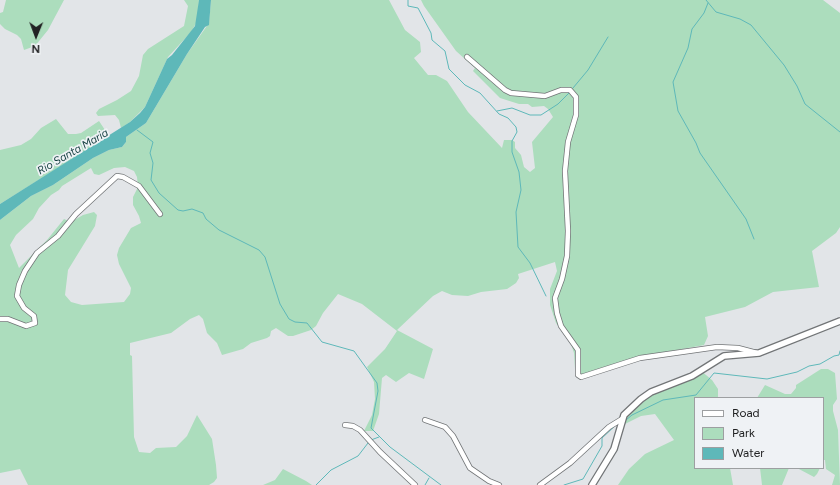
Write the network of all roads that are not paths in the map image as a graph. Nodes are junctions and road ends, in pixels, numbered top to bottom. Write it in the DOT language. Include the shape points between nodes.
graph roads {
  1 [pos="467,57"];
  2 [pos="160,214"];
  3 [pos="0,319"];
  4 [pos="840,321"];
  5 [pos="759,354"];
  6 [pos="622,419"];
  7 [pos="425,420"];
  8 [pos="345,424"];
  9 [pos="415,485"];
  10 [pos="499,485"];
  11 [pos="540,485"];
  12 [pos="592,485"];
  1 -- 5 [label="street" via="504,90 511,93 545,96 570,90 576,97 576,115 568,142 565,171 567,256 555,298 561,326 578,350 578,375 581,377 640,358 717,347 738,348"];
  2 -- 3 [label="street" via="139,186 123,176 117,176 76,214 58,236 37,253 25,271 17,296 24,308 34,316 35,323 26,326 8,319"];
  4 -- 5 [label="street"];
  5 -- 6 [label="street" via="730,355 718,359 692,376 651,392 634,404"];
  6 -- 11 [label="street"];
  6 -- 12 [label="street" via="614,448"];
  7 -- 10 [label="street" via="445,427 470,468"];
  8 -- 9 [label="street" via="360,430"];
}
